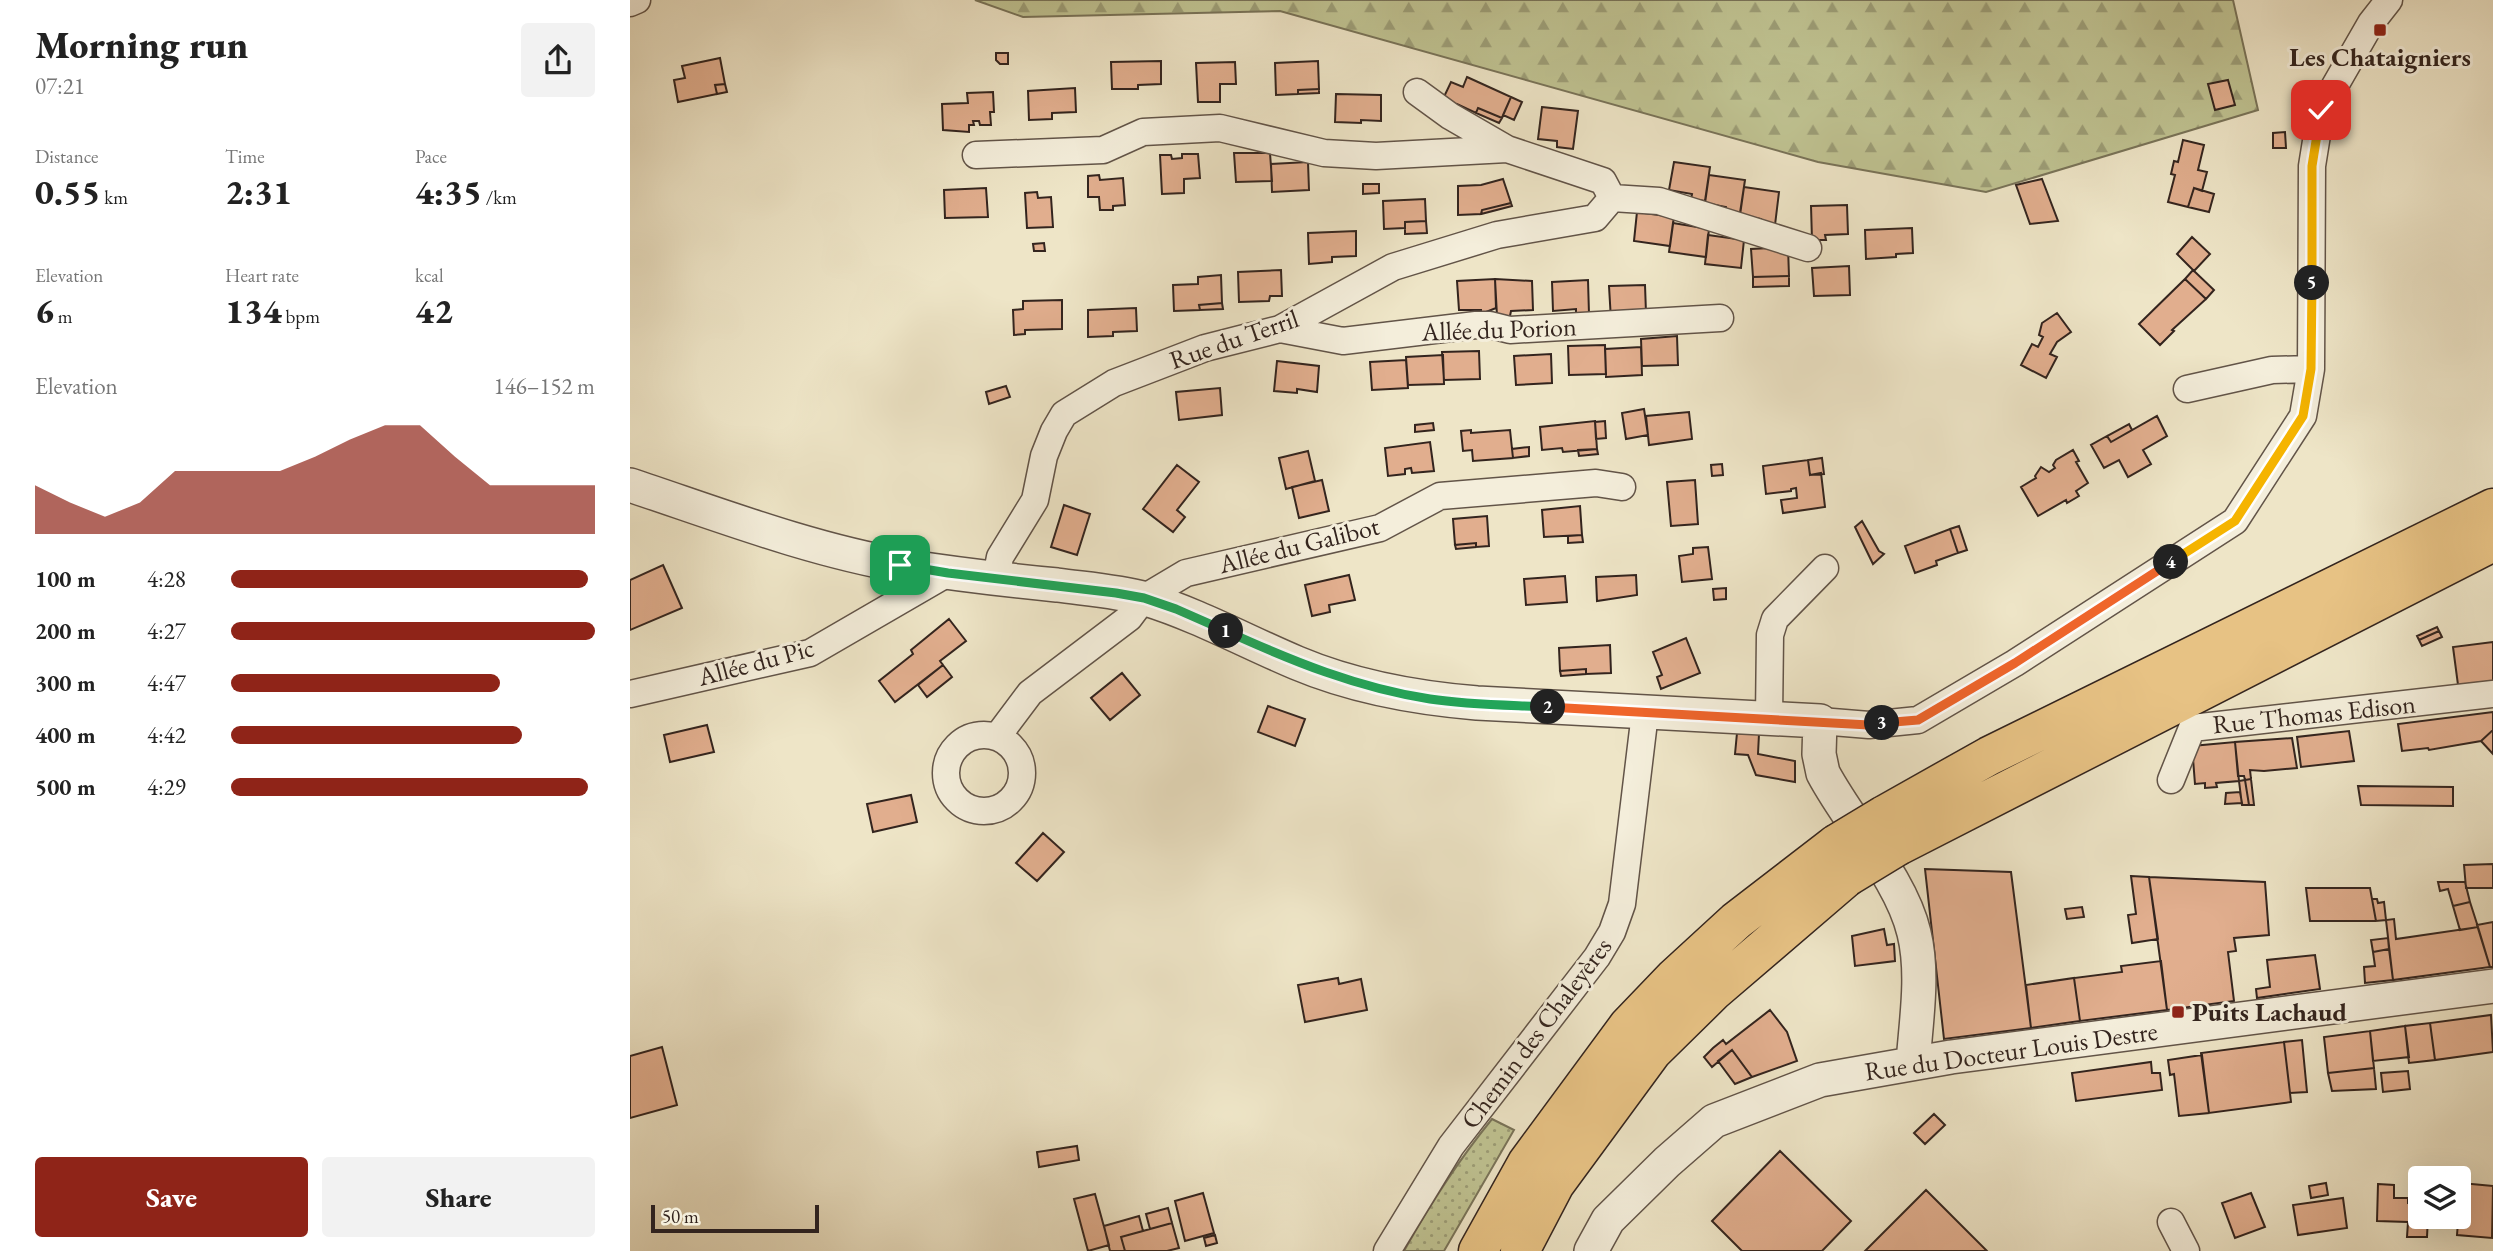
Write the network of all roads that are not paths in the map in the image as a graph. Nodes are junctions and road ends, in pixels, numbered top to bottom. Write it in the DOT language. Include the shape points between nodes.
graph roads {
  1 [pos="637,0"];
  2 [pos="2389,0"];
  3 [pos="630,3"];
  4 [pos="1417,92"];
  5 [pos="1507,149"];
  6 [pos="976,155"];
  7 [pos="1612,198"];
  8 [pos="1808,248"];
  9 [pos="1720,318"];
  10 [pos="1280,328"];
  11 [pos="2311,369"];
  12 [pos="2187,389"];
  13 [pos="630,485"];
  14 [pos="1622,487"];
  15 [pos="2493,508"];
  16 [pos="2493,542"];
  17 [pos="1825,568"];
  18 [pos="948,573"];
  19 [pos="996,578"];
  20 [pos="1144,598"];
  21 [pos="630,694"];
  22 [pos="2493,694"];
  23 [pos="1645,713"];
  24 [pos="1769,718"];
  25 [pos="1820,722"];
  26 [pos="997,737"];
  27 [pos="2171,780"];
  28 [pos="1891,831"];
  29 [pos="1842,860"];
  30 [pos="2493,986"];
  31 [pos="1913,1063"];
  32 [pos="2171,1222"];
  33 [pos="1387,1251"];
  34 [pos="1478,1251"];
  35 [pos="1520,1251"];
  36 [pos="1591,1251"];
  37 [pos="2186,1251"];
  1 -- 3 [label="street"];
  2 -- 11 [label="street" via="2321,110 2312,166"];
  4 -- 5 [label="street"];
  5 -- 6 [label="street" via="1376,156 1324,153 1220,128 1143,132 1102,150"];
  5 -- 7 [label="street" via="1603,181"];
  7 -- 8 [label="street" via="1659,201"];
  7 -- 10 [label="street, Rue du Terril" via="1595,218 1497,235 1393,267"];
  9 -- 10 [label="street, Allée du Porion" via="1510,330 1476,324 1343,341"];
  10 -- 19 [label="street, Rue du Terril" via="1205,348 1114,383 1064,414 1044,456 1035,500 1000,557"];
  11 -- 12 [label="street" via="2272,370"];
  11 -- 25 [label="street" via="2303,416 2235,521 1918,720 1869,725"];
  13 -- 18 [label="street" via="770,532"];
  14 -- 20 [label="street, Allée du Galibot" via="1596,483 1440,496 1380,528 1186,573"];
  15 -- 28 [label="highway" via="2002,750"];
  16 -- 28 [label="highway"];
  17 -- 24 [label="street" via="1775,619 1770,635"];
  18 -- 19 [label="street"];
  18 -- 21 [label="street, Allée du Pic" via="810,653"];
  19 -- 20 [label="street"];
  20 -- 23 [label="street" via="1299,664 1386,691 1432,699"];
  20 -- 26 [label="street, Allée du Galibot" via="1129,618 1030,693"];
  22 -- 27 [label="street, Rue Thomas Edison" via="2192,728"];
  23 -- 24 [label="street"];
  23 -- 33 [label="street, Chemin des Chaleyères" via="1624,891 1612,932 1569,996 1451,1146"];
  24 -- 25 [label="street"];
  25 -- 31 [label="street" via="1823,773 1888,876 1913,928 1917,967"];
  28 -- 29 [label="highway, bridge"];
  29 -- 34 [label="highway" via="1736,921 1628,1026 1527,1163"];
  29 -- 35 [label="highway" via="1652,1052 1555,1184"];
  30 -- 31 [label="street, Rue du Docteur Louis Destre"];
  31 -- 36 [label="street, Rue du Docteur Louis Destre" via="1820,1080 1714,1121 1608,1220"];
  32 -- 37 [label="street"];
}
